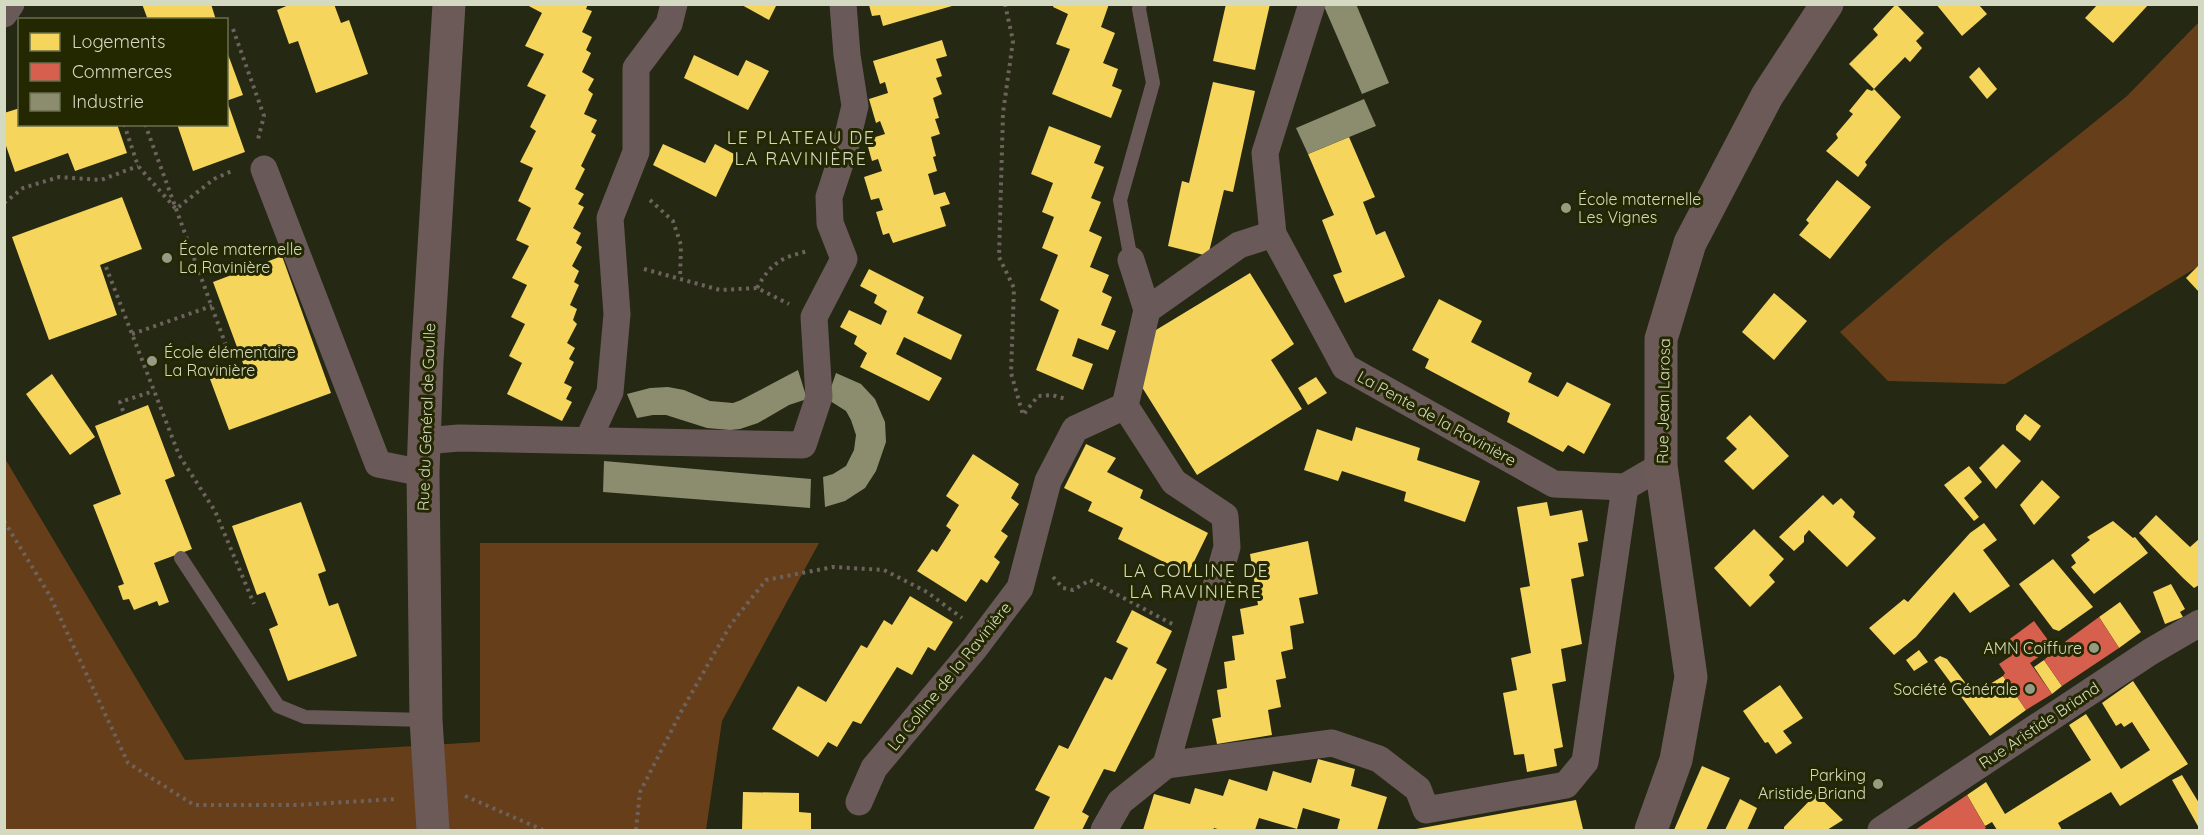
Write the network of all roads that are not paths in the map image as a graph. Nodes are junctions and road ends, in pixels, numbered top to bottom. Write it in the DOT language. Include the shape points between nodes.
graph roads {
  1 [pos="11,4"];
  2 [pos="449,4"];
  3 [pos="674,4"];
  4 [pos="843,4"];
  5 [pos="1140,4"];
  6 [pos="1312,4"];
  7 [pos="1827,4"];
  8 [pos="4,14"];
  9 [pos="254,168"];
  10 [pos="1273,234"];
  11 [pos="1131,260"];
  12 [pos="1147,310"];
  13 [pos="1125,406"];
  14 [pos="588,440"];
  15 [pos="424,441"];
  16 [pos="1660,466"];
  17 [pos="423,473"];
  18 [pos="1625,487"];
  19 [pos="181,558"];
  20 [pos="2199,623"];
  21 [pos="426,720"];
  22 [pos="1166,765"];
  23 [pos="859,802"];
  24 [pos="433,831"];
  25 [pos="1104,831"];
  26 [pos="1652,831"];
  27 [pos="1881,831"];
  1 -- 8 [label="street"];
  2 -- 15 [label="street, Rue du Général de Gaulle"];
  3 -- 14 [label="street" via="669,24 636,68 636,152 610,218 617,314 610,392"];
  4 -- 14 [label="street" via="855,106 829,197 830,223 844,259 814,317 819,397 803,445"];
  5 -- 11 [label="lane" via="1153,83 1120,200"];
  6 -- 10 [label="street, La Pente de la Ravinière" via="1265,153"];
  7 -- 16 [label="street, Rue Jean Larosa" via="1767,96 1690,243 1661,339"];
  9 -- 17 [label="street" via="378,464"];
  10 -- 12 [label="street" via="1239,245"];
  10 -- 18 [label="street, La Pente de la Ravinière" via="1346,367 1554,484"];
  11 -- 12 [label="street"];
  12 -- 13 [label="street"];
  13 -- 22 [label="street" via="1174,482 1225,516 1227,547"];
  13 -- 23 [label="street, La Colline de la Ravinière" via="1075,429 1048,482 1020,588 874,768"];
  14 -- 15 [label="street"];
  15 -- 17 [label="street, Rue du Général de Gaulle"];
  16 -- 18 [label="street"];
  16 -- 26 [label="street, Rue Jean Larosa" via="1691,677 1677,760"];
  17 -- 21 [label="street, Rue du Général de Gaulle"];
  18 -- 22 [label="street" via="1585,762 1566,785 1426,810 1418,789 1379,759 1332,743"];
  19 -- 21 [label="lane" via="278,706 305,717"];
  20 -- 27 [label="street, Rue Aristide Briand"];
  21 -- 24 [label="street, Rue du Général de Gaulle"];
  22 -- 25 [label="street" via="1120,802"];
}
